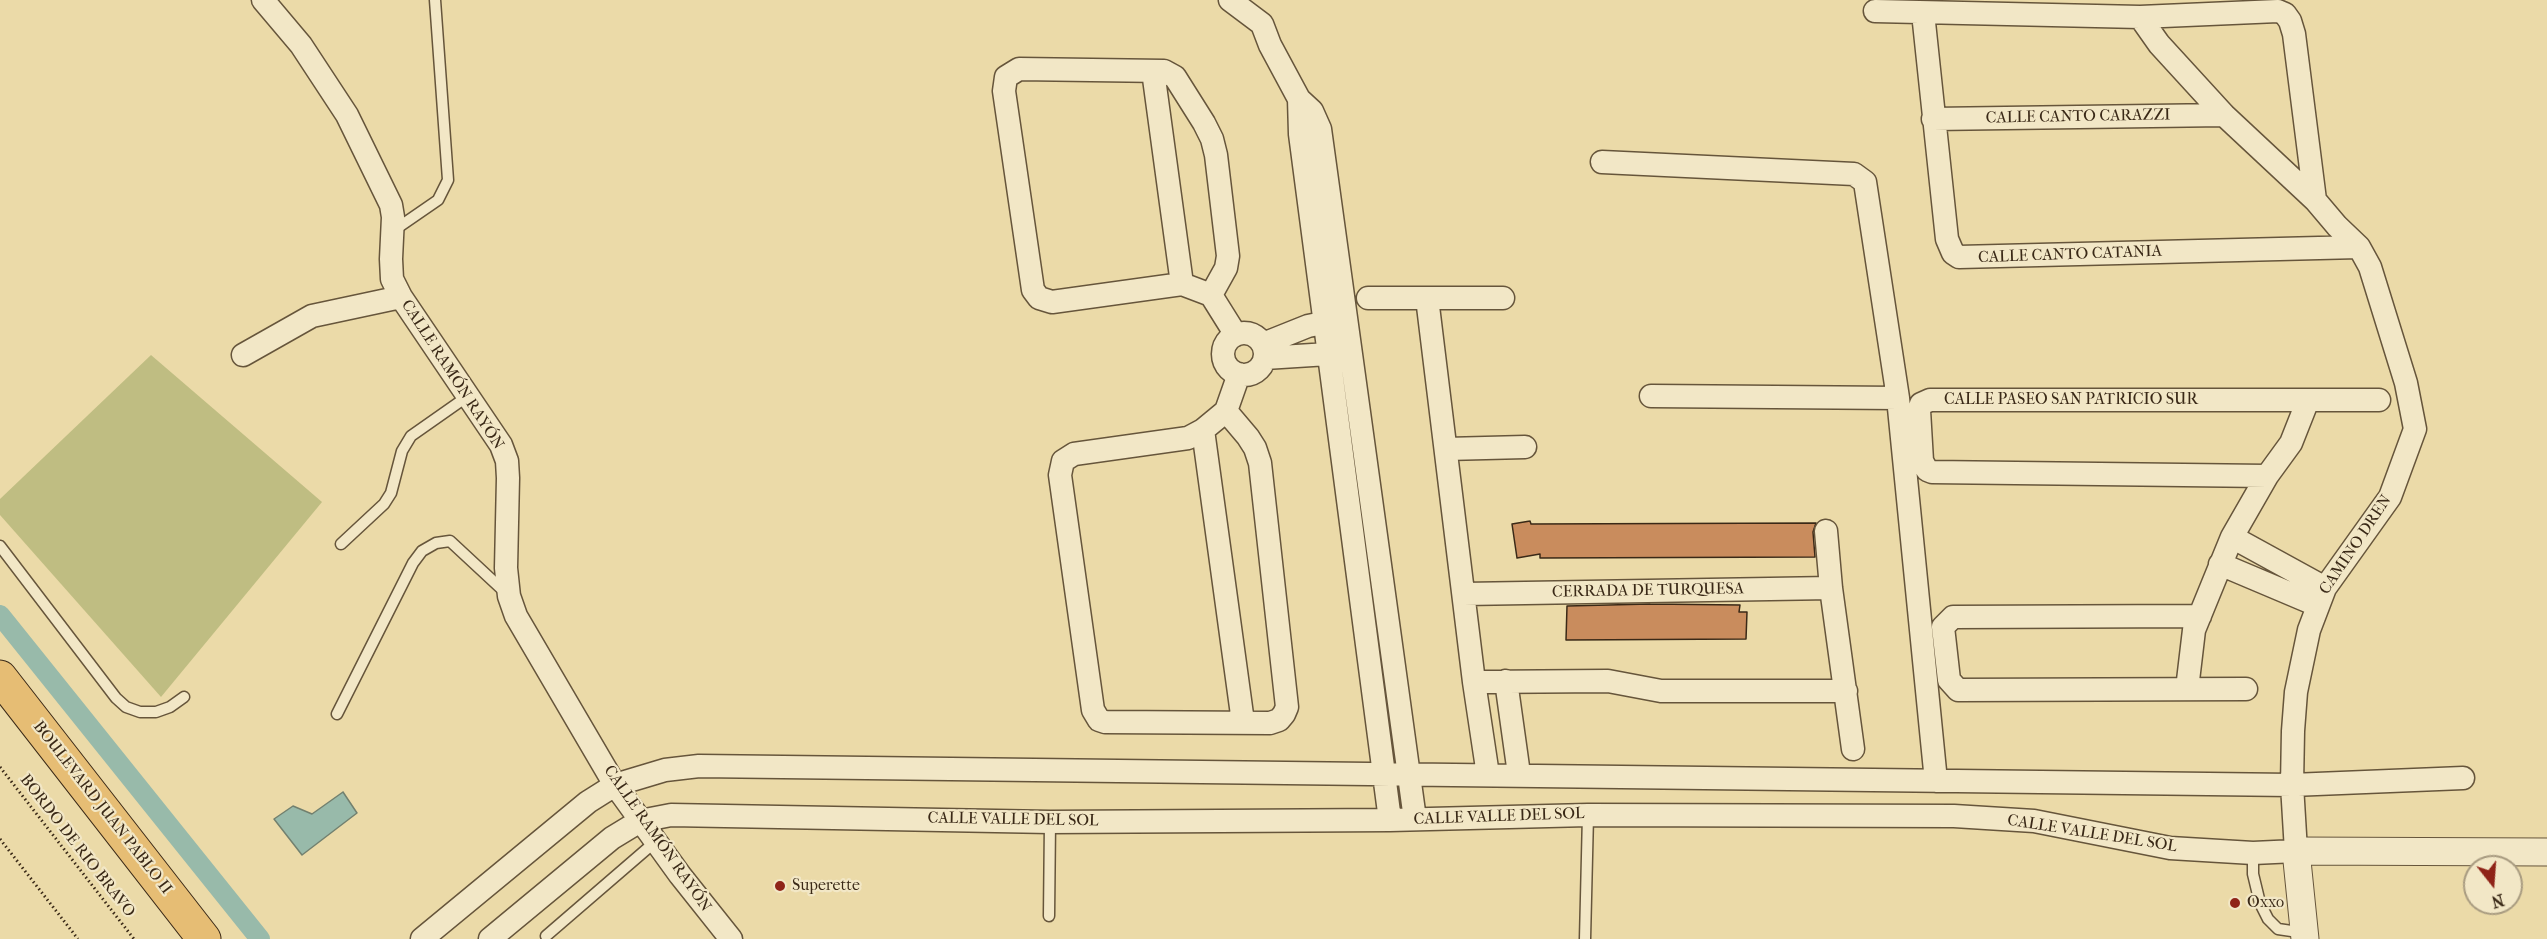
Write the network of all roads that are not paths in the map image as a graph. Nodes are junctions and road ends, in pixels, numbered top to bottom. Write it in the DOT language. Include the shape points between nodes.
graph roads {
  1 [pos="263,0"];
  2 [pos="435,0"];
  3 [pos="1230,0"];
  4 [pos="1260,0"];
  5 [pos="1875,11"];
  6 [pos="1923,13"];
  7 [pos="2140,16"];
  8 [pos="1262,24"];
  9 [pos="1152,71"];
  10 [pos="1299,99"];
  11 [pos="2224,115"];
  12 [pos="1933,119"];
  13 [pos="1602,162"];
  14 [pos="2315,200"];
  15 [pos="392,231"];
  16 [pos="2359,247"];
  17 [pos="1182,284"];
  18 [pos="1211,295"];
  19 [pos="400,297"];
  20 [pos="1368,298"];
  21 [pos="1427,298"];
  22 [pos="1503,298"];
  23 [pos="1347,319"];
  24 [pos="1325,322"];
  25 [pos="1236,335"];
  26 [pos="1264,351"];
  27 [pos="1340,353"];
  28 [pos="243,355"];
  29 [pos="1239,374"];
  30 [pos="468,396"];
  31 [pos="1651,396"];
  32 [pos="1898,398"];
  33 [pos="2308,400"];
  34 [pos="2379,400"];
  35 [pos="1226,411"];
  36 [pos="1203,430"];
  37 [pos="1525,447"];
  38 [pos="1446,449"];
  39 [pos="2267,476"];
  40 [pos="1826,531"];
  41 [pos="2232,537"];
  42 [pos="341,544"];
  43 [pos="0,546"];
  44 [pos="2220,564"];
  45 [pos="1831,588"];
  46 [pos="1464,594"];
  47 [pos="508,596"];
  48 [pos="2321,597"];
  49 [pos="2199,616"];
  50 [pos="0,677"];
  51 [pos="1506,681"];
  52 [pos="1474,682"];
  53 [pos="2246,688"];
  54 [pos="2187,689"];
  55 [pos="1846,691"];
  56 [pos="184,697"];
  57 [pos="337,714"];
  58 [pos="1243,722"];
  59 [pos="1853,749"];
  60 [pos="1519,774"];
  61 [pos="1384,775"];
  62 [pos="1409,775"];
  63 [pos="1488,775"];
  64 [pos="2463,778"];
  65 [pos="1935,781"];
  66 [pos="615,785"];
  67 [pos="2292,785"];
  68 [pos="1588,815"];
  69 [pos="1415,819"];
  70 [pos="1390,820"];
  71 [pos="640,821"];
  72 [pos="1050,822"];
  73 [pos="655,842"];
  74 [pos="2296,851"];
  75 [pos="2547,852"];
  76 [pos="2253,853"];
  77 [pos="1049,916"];
  78 [pos="546,936"];
  79 [pos="2305,936"];
  80 [pos="204,939"];
  81 [pos="422,939"];
  82 [pos="490,939"];
  83 [pos="731,939"];
  84 [pos="1585,939"];
  1 -- 15 [label="street, CALLE RAMÓN RAYÓN" via="301,45 347,115 392,206"];
  2 -- 15 [label="lane" via="448,180 438,200"];
  3 -- 8 [label="street"];
  4 -- 8 [label="street"];
  5 -- 6 [label="street"];
  6 -- 7 [label="street"];
  6 -- 12 [label="street, CALLE CANTO CATANIA"];
  7 -- 11 [label="street, CAMINO DREN" via="2158,44"];
  7 -- 14 [label="street" via="2278,11 2285,14 2294,34"];
  8 -- 10 [label="street"];
  9 -- 17 [label="street"];
  9 -- 17 [label="street" via="1019,69 1006,77 1004,91 1033,290 1039,298 1052,302"];
  9 -- 18 [label="street" via="1164,71 1175,77 1212,140 1228,256"];
  10 -- 23 [label="street" via="1312,111 1320,129"];
  10 -- 24 [label="street" via="1300,134"];
  11 -- 12 [label="street, CALLE CANTO CARAZZI"];
  11 -- 14 [label="street, CAMINO DREN"];
  12 -- 16 [label="street, CALLE CANTO CATANIA" via="1947,239 1953,253 1959,256"];
  13 -- 32 [label="street" via="1860,176 1867,192"];
  14 -- 16 [label="street, CAMINO DREN"];
  15 -- 19 [label="street, CALLE RAMÓN RAYÓN" via="392,279"];
  16 -- 48 [label="street, CAMINO DREN" via="2370,267 2406,384 2415,429 2390,497"];
  17 -- 18 [label="street"];
  18 -- 25 [label="street"];
  19 -- 28 [label="street" via="312,316"];
  19 -- 30 [label="street, CALLE RAMÓN RAYÓN"];
  20 -- 21 [label="street"];
  21 -- 22 [label="street"];
  21 -- 38 [label="street"];
  23 -- 24 [label="street"];
  23 -- 27 [label="street"];
  24 -- 26 [label="street" via="1308,326"];
  24 -- 27 [label="street"];
  25 -- 26 [label="street" via="1254,335"];
  25 -- 29 [label="street" via="1229,339 1223,352 1227,366"];
  26 -- 27 [label="street"];
  26 -- 29 [label="street" via="1258,370"];
  27 -- 61 [label="street"];
  27 -- 62 [label="street" via="1363,452"];
  29 -- 35 [label="street"];
  30 -- 42 [label="lane" via="411,436 384,504"];
  30 -- 47 [label="street, CALLE RAMÓN RAYÓN" via="501,444 507,461"];
  31 -- 32 [label="street"];
  32 -- 65 [label="street"];
  33 -- 34 [label="street, CALLE PASEO SAN PATRICIO SUR"];
  33 -- 39 [label="street" via="2291,443"];
  33 -- 39 [label="street, CALLE PASEO SAN PATRICIO SUR" via="1930,400 1921,404 1919,410 1922,461 1932,472"];
  35 -- 36 [label="street"];
  35 -- 58 [label="street" via="1248,437 1260,463 1287,707 1279,720"];
  36 -- 58 [label="street"];
  36 -- 58 [label="street" via="1188,438 1074,454 1064,461 1060,475 1095,716 1105,722"];
  37 -- 38 [label="street"];
  38 -- 46 [label="street"];
  39 -- 41 [label="street"];
  40 -- 45 [label="street"];
  41 -- 44 [label="street"];
  41 -- 48 [label="street"];
  43 -- 56 [label="lane" via="126,707 156,712"];
  44 -- 48 [label="street"];
  44 -- 49 [label="street"];
  45 -- 46 [label="street, CERRADA DE TURQUESA"];
  45 -- 55 [label="street"];
  46 -- 52 [label="street"];
  47 -- 57 [label="lane" via="450,541 422,551 412,563"];
  47 -- 66 [label="street, CALLE RAMÓN RAYÓN"];
  48 -- 67 [label="street, CAMINO DREN" via="2296,692"];
  49 -- 54 [label="street"];
  49 -- 54 [label="street" via="1959,616 1943,627 1949,680 1958,690"];
  50 -- 80 [label="highway, BOULEVARD JUAN PABLO II"];
  51 -- 52 [label="street"];
  51 -- 55 [label="street" via="1608,681 1661,691"];
  51 -- 60 [label="street"];
  52 -- 63 [label="street"];
  53 -- 54 [label="street"];
  55 -- 59 [label="street"];
  60 -- 63 [label="street"];
  60 -- 65 [label="street"];
  61 -- 62 [label="street"];
  61 -- 66 [label="street" via="699,766 665,770"];
  61 -- 70 [label="street"];
  62 -- 63 [label="street"];
  62 -- 69 [label="street"];
  64 -- 67 [label="street"];
  65 -- 67 [label="street"];
  66 -- 71 [label="street, CALLE RAMÓN RAYÓN"];
  66 -- 81 [label="street" via="588,802"];
  67 -- 74 [label="street, CAMINO DREN"];
  68 -- 69 [label="street, CALLE VALLE DEL SOL"];
  68 -- 76 [label="street, CALLE VALLE DEL SOL" via="1954,816 2034,821 2170,848"];
  68 -- 84 [label="lane"];
  69 -- 70 [label="street, CALLE VALLE DEL SOL"];
  70 -- 72 [label="street, CALLE VALLE DEL SOL"];
  71 -- 72 [label="street, CALLE VALLE DEL SOL" via="671,815 714,815"];
  71 -- 73 [label="street, CALLE RAMÓN RAYÓN"];
  71 -- 82 [label="street, CALLE VALLE DEL SOL" via="612,838"];
  72 -- 77 [label="lane"];
  73 -- 78 [label="lane"];
  73 -- 83 [label="street, CALLE RAMÓN RAYÓN"];
  74 -- 75 [label="street, CALLE VALLE DEL SOL"];
  74 -- 76 [label="street, CALLE VALLE DEL SOL"];
  74 -- 79 [label="street, CAMINO DREN"];
  76 -- 79 [label="lane" via="2255,883 2268,919 2278,929"];
}
